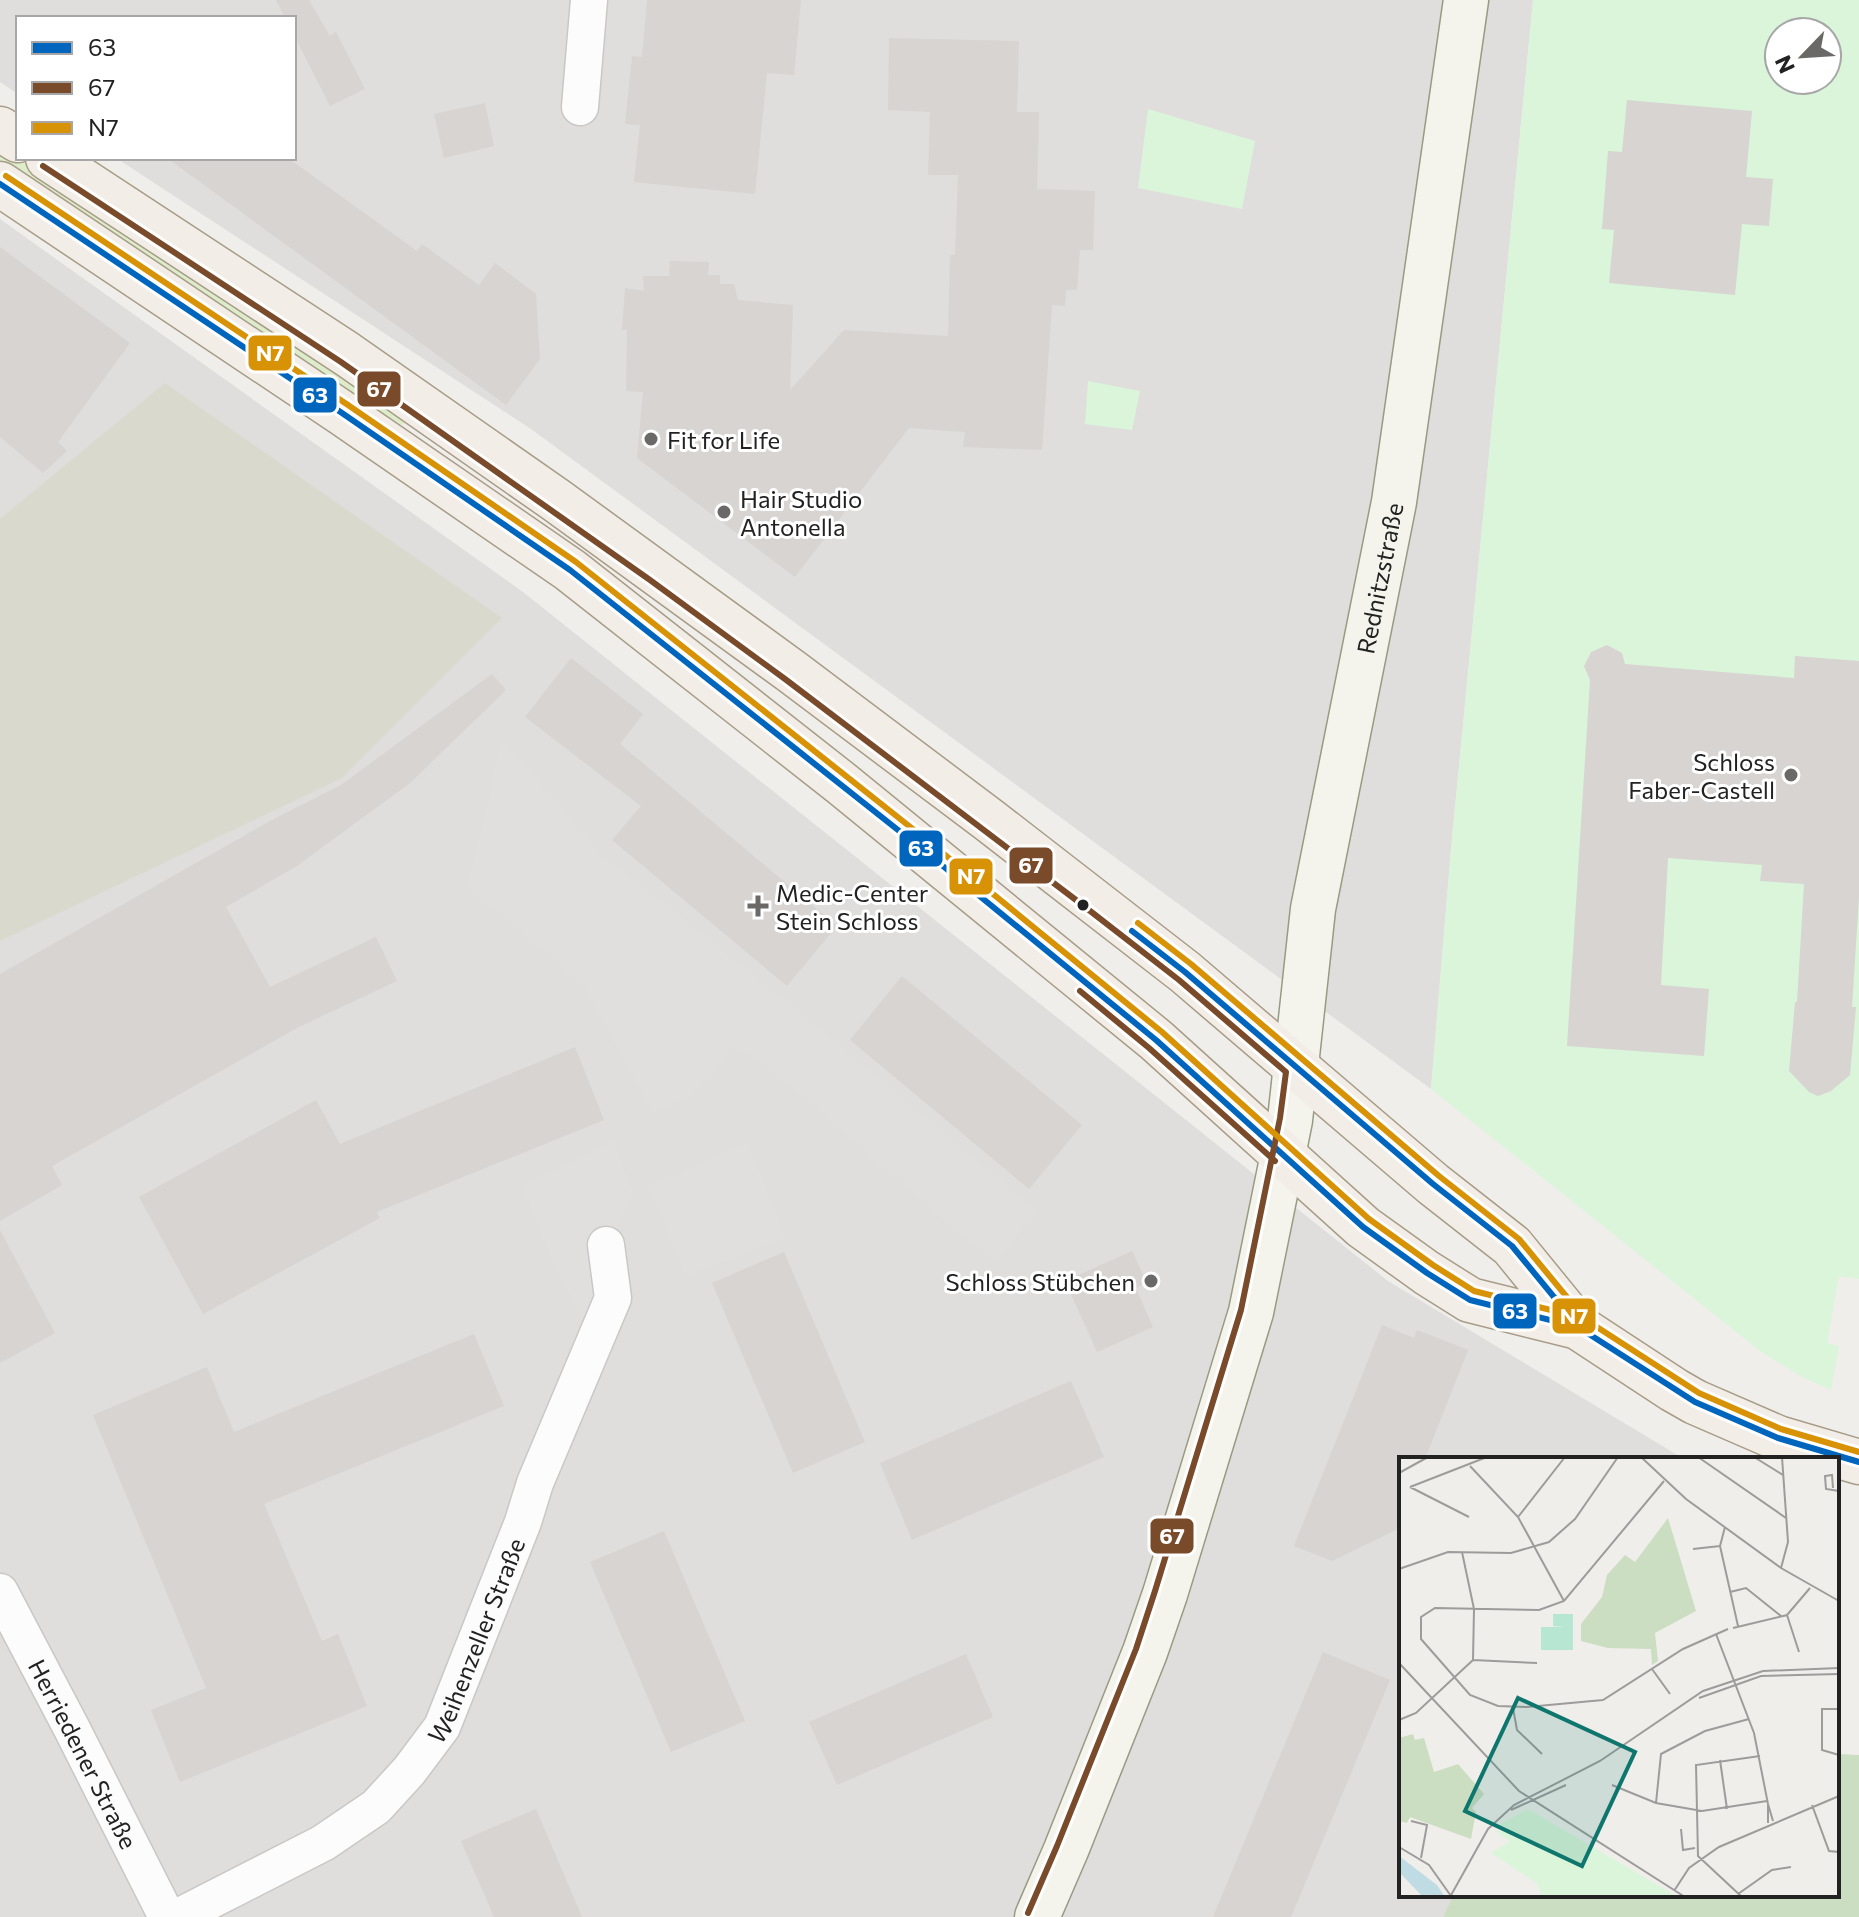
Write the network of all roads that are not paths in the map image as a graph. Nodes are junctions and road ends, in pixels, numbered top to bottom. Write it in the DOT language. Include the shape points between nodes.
graph roads {
  1 [pos="589,0"];
  2 [pos="1466,0"];
  3 [pos="580,107"];
  4 [pos="51,160"];
  5 [pos="0,184"];
  6 [pos="1297,1068"];
  7 [pos="1282,1154"];
  8 [pos="606,1245"];
  9 [pos="1578,1327"];
  10 [pos="1859,1462"];
  11 [pos="0,1592"];
  12 [pos="167,1917"];
  13 [pos="178,1917"];
  14 [pos="1037,1917"];
  1 -- 3 [label="street"];
  2 -- 6 [label="main road, Rednitzstraße" via="1394,502 1313,909"];
  4 -- 6 [label="main road" via="347,354 656,572 1185,972"];
  5 -- 7 [label="main road" via="570,570 1156,1040"];
  6 -- 7 [label="main road, Rednitzstraße"];
  6 -- 9 [label="main road" via="1512,1246"];
  7 -- 9 [label="main road" via="1363,1227 1470,1300"];
  7 -- 14 [label="main road, Rednitzstraße" via="1251,1312 1165,1594"];
  8 -- 13 [label="street, Weihenzeller Straße" via="613,1298 442,1727 376,1807 323,1843"];
  9 -- 10 [label="main road" via="1695,1402 1778,1438"];
  11 -- 12 [label="street, Herriedener Straße"];
}
